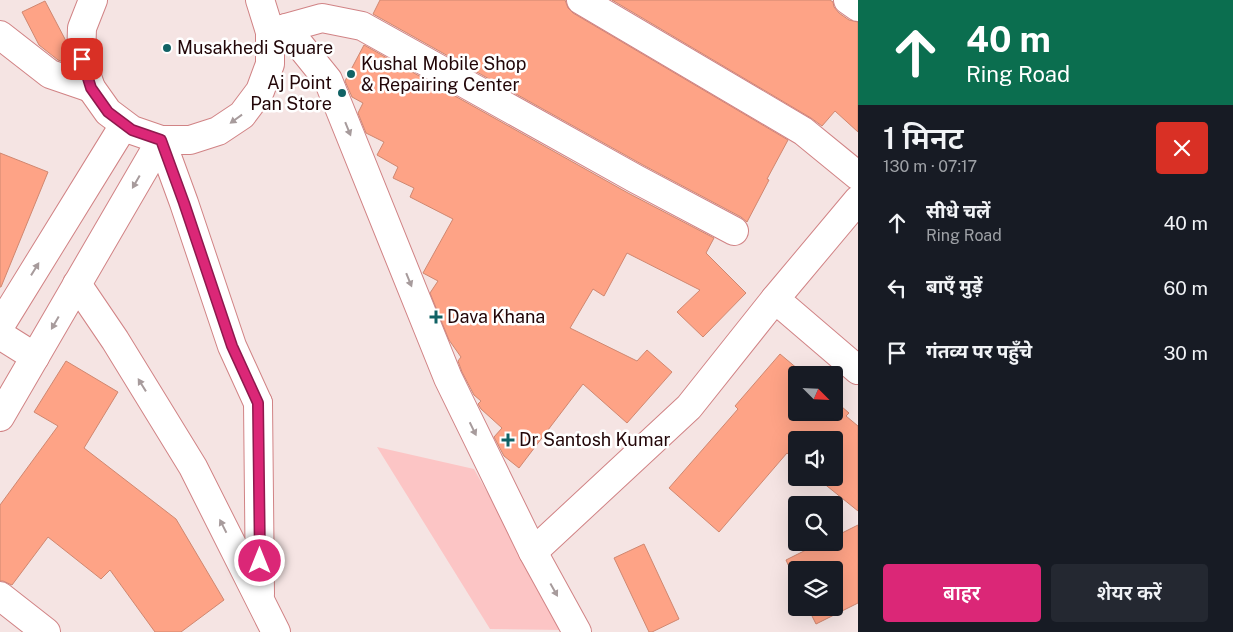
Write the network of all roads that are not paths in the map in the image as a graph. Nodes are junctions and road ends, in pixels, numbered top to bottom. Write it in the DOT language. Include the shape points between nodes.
graph roads {
  1 [pos="92,0"];
  2 [pos="260,0"];
  3 [pos="581,0"];
  4 [pos="848,0"];
  5 [pos="858,7"];
  6 [pos="278,30"];
  7 [pos="0,35"];
  8 [pos="91,88"];
  9 [pos="124,124"];
  10 [pos="161,140"];
  11 [pos="858,176"];
  12 [pos="858,200"];
  13 [pos="734,231"];
  14 [pos="78,284"];
  15 [pos="774,299"];
  16 [pos="0,326"];
  17 [pos="0,335"];
  18 [pos="35,357"];
  19 [pos="858,370"];
  20 [pos="0,417"];
  21 [pos="533,552"];
  22 [pos="0,596"];
  23 [pos="260,600"];
  24 [pos="46,632"];
  25 [pos="276,632"];
  26 [pos="577,632"];
  1 -- 8 [label="street" via="82,28 82,59"];
  2 -- 6 [label="street"];
  3 -- 11 [label="street" via="803,131"];
  4 -- 5 [label="street"];
  6 -- 10 [label="street, one-way" via="260,91 242,115 218,131 190,140"];
  6 -- 13 [label="street" via="322,18 362,26"];
  6 -- 21 [label="street, one-way" via="328,80 448,378"];
  7 -- 8 [label="street" via="50,74"];
  8 -- 9 [label="street" via="108,112"];
  9 -- 10 [label="street"];
  16 -- 9 [label="street, one-way"];
  10 -- 14 [label="street, one-way"];
  10 -- 23 [label="street" via="232,346 258,403"];
  12 -- 15 [label="street"];
  14 -- 18 [label="street, one-way"];
  23 -- 14 [label="street, one-way" via="193,467"];
  15 -- 19 [label="street"];
  15 -- 21 [label="street" via="689,407"];
  17 -- 18 [label="street"];
  18 -- 20 [label="street"];
  21 -- 26 [label="street, one-way"];
  22 -- 24 [label="street"];
  23 -- 25 [label="street"];
}
